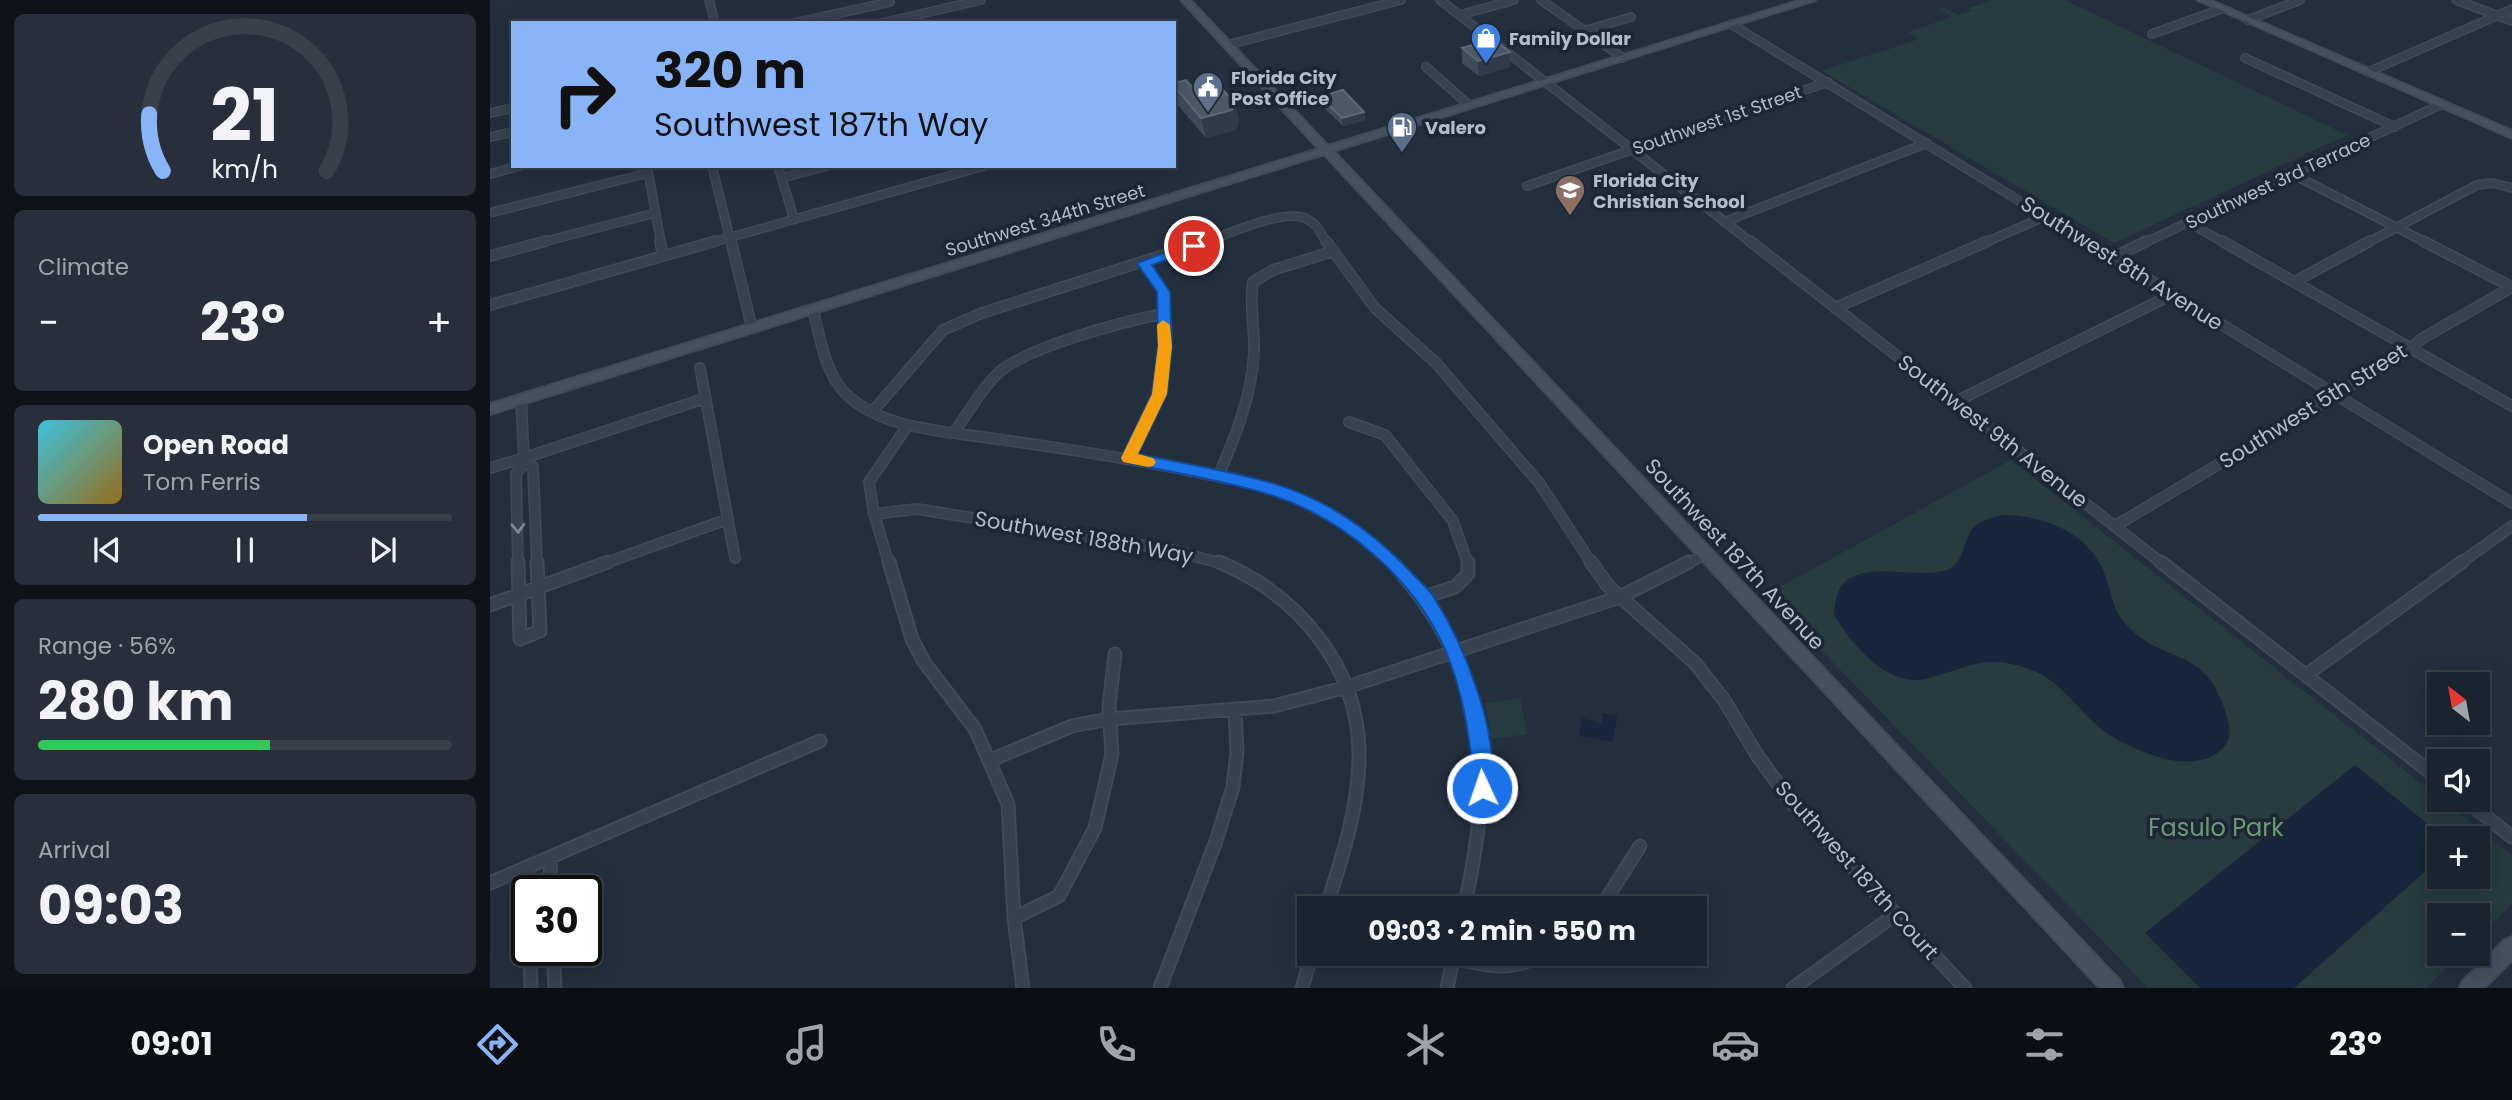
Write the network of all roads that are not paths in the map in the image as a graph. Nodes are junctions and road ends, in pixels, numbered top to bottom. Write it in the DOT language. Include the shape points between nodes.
graph roads {
  1 [pos="709,0"];
  2 [pos="981,0"];
  3 [pos="1187,0"];
  4 [pos="1401,0"];
  5 [pos="1440,0"];
  6 [pos="1514,0"];
  7 [pos="1541,0"];
  8 [pos="1811,0"];
  9 [pos="2202,0"];
  10 [pos="2300,0"];
  11 [pos="2456,0"];
  12 [pos="889,1"];
  13 [pos="2221,9"];
  14 [pos="2512,9"];
  15 [pos="1460,15"];
  16 [pos="2497,15"];
  17 [pos="1631,17"];
  18 [pos="899,18"];
  19 [pos="2248,20"];
  20 [pos="714,21"];
  21 [pos="813,21"];
  22 [pos="2512,21"];
  23 [pos="1731,24"];
  24 [pos="1584,31"];
  25 [pos="2152,34"];
  26 [pos="1227,45"];
  27 [pos="1623,58"];
  28 [pos="2245,58"];
  29 [pos="1426,67"];
  30 [pos="2368,72"];
  31 [pos="1547,81"];
  32 [pos="1828,82"];
  33 [pos="2442,104"];
  34 [pos="1469,105"];
  35 [pos="511,108"];
  36 [pos="490,113"];
  37 [pos="2395,127"];
  38 [pos="511,132"];
  39 [pos="2510,132"];
  40 [pos="490,137"];
  41 [pos="1927,143"];
  42 [pos="1326,149"];
  43 [pos="1631,150"];
  44 [pos="512,168"];
  45 [pos="713,168"];
  46 [pos="779,168"];
  47 [pos="820,168"];
  48 [pos="977,168"];
  49 [pos="647,170"];
  50 [pos="490,174"];
  51 [pos="2294,175"];
  52 [pos="782,178"];
  53 [pos="1527,186"];
  54 [pos="2512,188"];
  55 [pos="490,213"];
  56 [pos="655,213"];
  57 [pos="2046,216"];
  58 [pos="794,219"];
  59 [pos="1724,222"];
  60 [pos="2189,223"];
  61 [pos="2397,227"];
  62 [pos="730,237"];
  63 [pos="1335,251"];
  64 [pos="490,256"];
  65 [pos="663,256"];
  66 [pos="2114,257"];
  67 [pos="1144,263"];
  68 [pos="2294,282"];
  69 [pos="2512,287"];
  70 [pos="2173,294"];
  71 [pos="490,305"];
  72 [pos="1835,308"];
  73 [pos="813,310"];
  74 [pos="1163,314"];
  75 [pos="752,328"];
  76 [pos="2410,348"];
  77 [pos="700,368"];
  78 [pos="2337,394"];
  79 [pos="706,398"];
  80 [pos="521,400"];
  81 [pos="1955,401"];
  82 [pos="2512,406"];
  83 [pos="490,409"];
  84 [pos="873,411"];
  85 [pos="1349,422"];
  86 [pos="908,425"];
  87 [pos="955,431"];
  88 [pos="1129,458"];
  89 [pos="524,460"];
  90 [pos="490,468"];
  91 [pos="1217,477"];
  92 [pos="2512,503"];
  93 [pos="874,514"];
  94 [pos="728,519"];
  95 [pos="2115,526"];
  96 [pos="2512,526"];
  97 [pos="1706,554"];
  98 [pos="735,558"];
  99 [pos="538,587"];
  100 [pos="520,594"];
  101 [pos="1424,597"];
  102 [pos="1620,597"];
  103 [pos="490,605"];
  104 [pos="1455,651"];
  105 [pos="1115,654"];
  106 [pos="2305,676"];
  107 [pos="1347,687"];
  108 [pos="1235,711"];
  109 [pos="1108,719"];
  110 [pos="820,741"];
  111 [pos="991,760"];
  112 [pos="2427,770"];
  113 [pos="2481,812"];
  114 [pos="2512,836"];
  115 [pos="1640,846"];
  116 [pos="550,857"];
  117 [pos="527,867"];
  118 [pos="527,875"];
  119 [pos="551,875"];
  120 [pos="490,883"];
  121 [pos="1329,896"];
  122 [pos="1467,896"];
  123 [pos="1608,896"];
  124 [pos="1896,915"];
  125 [pos="1014,918"];
  126 [pos="2512,947"];
  127 [pos="530,966"];
  128 [pos="554,966"];
  129 [pos="1308,966"];
  130 [pos="1451,966"];
  131 [pos="1491,966"];
  132 [pos="1523,966"];
  133 [pos="531,988"];
  134 [pos="555,988"];
  135 [pos="1023,988"];
  136 [pos="1160,988"];
  137 [pos="1302,988"];
  138 [pos="1447,988"];
  139 [pos="1793,988"];
  140 [pos="1965,988"];
  141 [pos="2113,988"];
  142 [pos="2470,988"];
  1 -- 20 [label="street"];
  2 -- 18 [label="street"];
  3 -- 26 [label="street, Southwest 187th Avenue"];
  4 -- 26 [label="street"];
  5 -- 15 [label="street, Southwest 9th Avenue"];
  6 -- 15 [label="street"];
  7 -- 24 [label="street"];
  8 -- 23 [label="street, Southwest 344th Street"];
  9 -- 13 [label="street"];
  10 -- 19 [label="street"];
  11 -- 16 [label="street"];
  12 -- 18 [label="street"];
  12 -- 21 [label="street"];
  13 -- 19 [label="street"];
  13 -- 25 [label="street"];
  14 -- 16 [label="street"];
  15 -- 31 [label="street, Southwest 9th Avenue"];
  16 -- 22 [label="street"];
  16 -- 30 [label="street"];
  17 -- 24 [label="street"];
  19 -- 30 [label="street"];
  23 -- 27 [label="street, Southwest 344th Street"];
  23 -- 32 [label="street, Southwest 8th Avenue"];
  24 -- 27 [label="street"];
  26 -- 42 [label="street, Southwest 187th Avenue"];
  27 -- 31 [label="street, Southwest 344th Street"];
  28 -- 37 [label="street"];
  29 -- 34 [label="street"];
  30 -- 33 [label="street"];
  31 -- 34 [label="street, Southwest 344th Street"];
  31 -- 43 [label="street, Southwest 9th Avenue"];
  32 -- 41 [label="street, Southwest 8th Avenue"];
  32 -- 43 [label="street, Southwest 1st Street"];
  33 -- 37 [label="street, Southwest 3rd Terrace"];
  33 -- 39 [label="street"];
  34 -- 42 [label="street, Southwest 344th Street"];
  35 -- 36 [label="street"];
  37 -- 51 [label="street, Southwest 3rd Terrace"];
  38 -- 40 [label="street"];
  41 -- 57 [label="street, Southwest 8th Avenue"];
  41 -- 59 [label="street"];
  42 -- 73 [label="street, Southwest 344th Street"];
  42 -- 97 [label="street, Southwest 187th Avenue"];
  43 -- 53 [label="street, Southwest 1st Street"];
  43 -- 59 [label="street, Southwest 9th Avenue"];
  44 -- 50 [label="street"];
  45 -- 62 [label="street"];
  46 -- 52 [label="street"];
  47 -- 52 [label="street"];
  48 -- 58 [label="street"];
  49 -- 55 [label="street"];
  49 -- 56 [label="street"];
  51 -- 60 [label="street, Southwest 3rd Terrace"];
  51 -- 61 [label="street"];
  52 -- 58 [label="street"];
  54 -- 61 [label="street" via="2477,185"];
  56 -- 64 [label="street"];
  56 -- 65 [label="street"];
  57 -- 66 [label="street, Southwest 8th Avenue"];
  57 -- 72 [label="street"];
  58 -- 62 [label="street"];
  59 -- 72 [label="street, Southwest 9th Avenue"];
  60 -- 66 [label="street, Southwest 3rd Terrace"];
  60 -- 68 [label="street"];
  61 -- 68 [label="street"];
  61 -- 69 [label="street"];
  62 -- 65 [label="street"];
  62 -- 75 [label="street"];
  63 -- 67 [label="street, Southwest 187th Court" via="1315,225 1291,216"];
  63 -- 91 [label="street" via="1253,282 1249,398"];
  63 -- 102 [label="street, Southwest 187th Court" via="1375,308 1436,363 1540,484 1598,574"];
  65 -- 71 [label="street"];
  66 -- 70 [label="street, Southwest 8th Avenue"];
  67 -- 74 [label="street" via="1164,292"];
  67 -- 84 [label="street" via="982,313 943,330"];
  68 -- 76 [label="street"];
  69 -- 76 [label="street, Southwest 5th Street"];
  70 -- 78 [label="street, Southwest 8th Avenue"];
  70 -- 81 [label="street"];
  72 -- 81 [label="street, Southwest 9th Avenue"];
  73 -- 75 [label="street, Southwest 344th Street"];
  73 -- 84 [label="street" via="836,383"];
  74 -- 87 [label="street" via="1125,321 1023,357 997,374"];
  74 -- 88 [label="street" via="1165,346 1159,394"];
  75 -- 80 [label="street, Southwest 344th Street"];
  76 -- 78 [label="street, Southwest 5th Street"];
  76 -- 82 [label="street"];
  77 -- 79 [label="street"];
  78 -- 92 [label="street, Southwest 8th Avenue"];
  78 -- 95 [label="street, Southwest 5th Street"];
  79 -- 89 [label="street"];
  79 -- 94 [label="street"];
  80 -- 83 [label="street, Southwest 344th Street"];
  80 -- 89 [label="street"];
  81 -- 95 [label="street, Southwest 9th Avenue"];
  84 -- 86 [label="street"];
  85 -- 101 [label="street" via="1385,435 1453,521 1468,558 1468,574 1455,587"];
  86 -- 87 [label="street"];
  86 -- 93 [label="street" via="869,482"];
  87 -- 88 [label="street"];
  88 -- 91 [label="street"];
  89 -- 90 [label="street"];
  89 -- 99 [label="street" via="533,467"];
  89 -- 100 [label="street, one-way" via="516,474"];
  91 -- 101 [label="street" via="1267,488 1328,514 1378,548"];
  93 -- 107 [label="street, Southwest 188th Way" via="917,509 1188,553 1234,568 1306,620"];
  93 -- 111 [label="street" via="912,639 975,729"];
  94 -- 98 [label="street"];
  94 -- 99 [label="street"];
  95 -- 106 [label="street, Southwest 9th Avenue"];
  96 -- 106 [label="street"];
  97 -- 102 [label="street"];
  97 -- 141 [label="street, Southwest 187th Avenue"];
  99 -- 100 [label="street"];
  99 -- 100 [label="street" via="540,631 520,639"];
  100 -- 103 [label="street"];
  101 -- 104 [label="street"];
  102 -- 104 [label="street"];
  102 -- 124 [label="street, Southwest 187th Court" via="1695,663 1792,803"];
  104 -- 107 [label="street"];
  104 -- 122 [label="street" via="1475,710 1482,768 1478,846"];
  105 -- 109 [label="street"];
  106 -- 112 [label="street, Southwest 9th Avenue"];
  107 -- 108 [label="street"];
  107 -- 121 [label="street, Southwest 188th Way" via="1360,750 1356,803"];
  108 -- 109 [label="street"];
  108 -- 136 [label="street" via="1233,787"];
  109 -- 111 [label="street" via="1072,726"];
  109 -- 125 [label="street" via="1112,754 1095,828 1059,896"];
  110 -- 116 [label="street"];
  111 -- 125 [label="street" via="1008,804"];
  113 -- 114 [label="street"];
  115 -- 123 [label="street"];
  116 -- 117 [label="street"];
  116 -- 119 [label="street"];
  117 -- 118 [label="street"];
  117 -- 120 [label="street"];
  124 -- 139 [label="street"];
  124 -- 140 [label="street, Southwest 187th Court"];
  125 -- 135 [label="street"];
  126 -- 142 [label="street"];
  127 -- 133 [label="street"];
  128 -- 134 [label="street"];
  129 -- 137 [label="street"];
  130 -- 138 [label="street"];
  131 -- 132 [label="street"];
}
